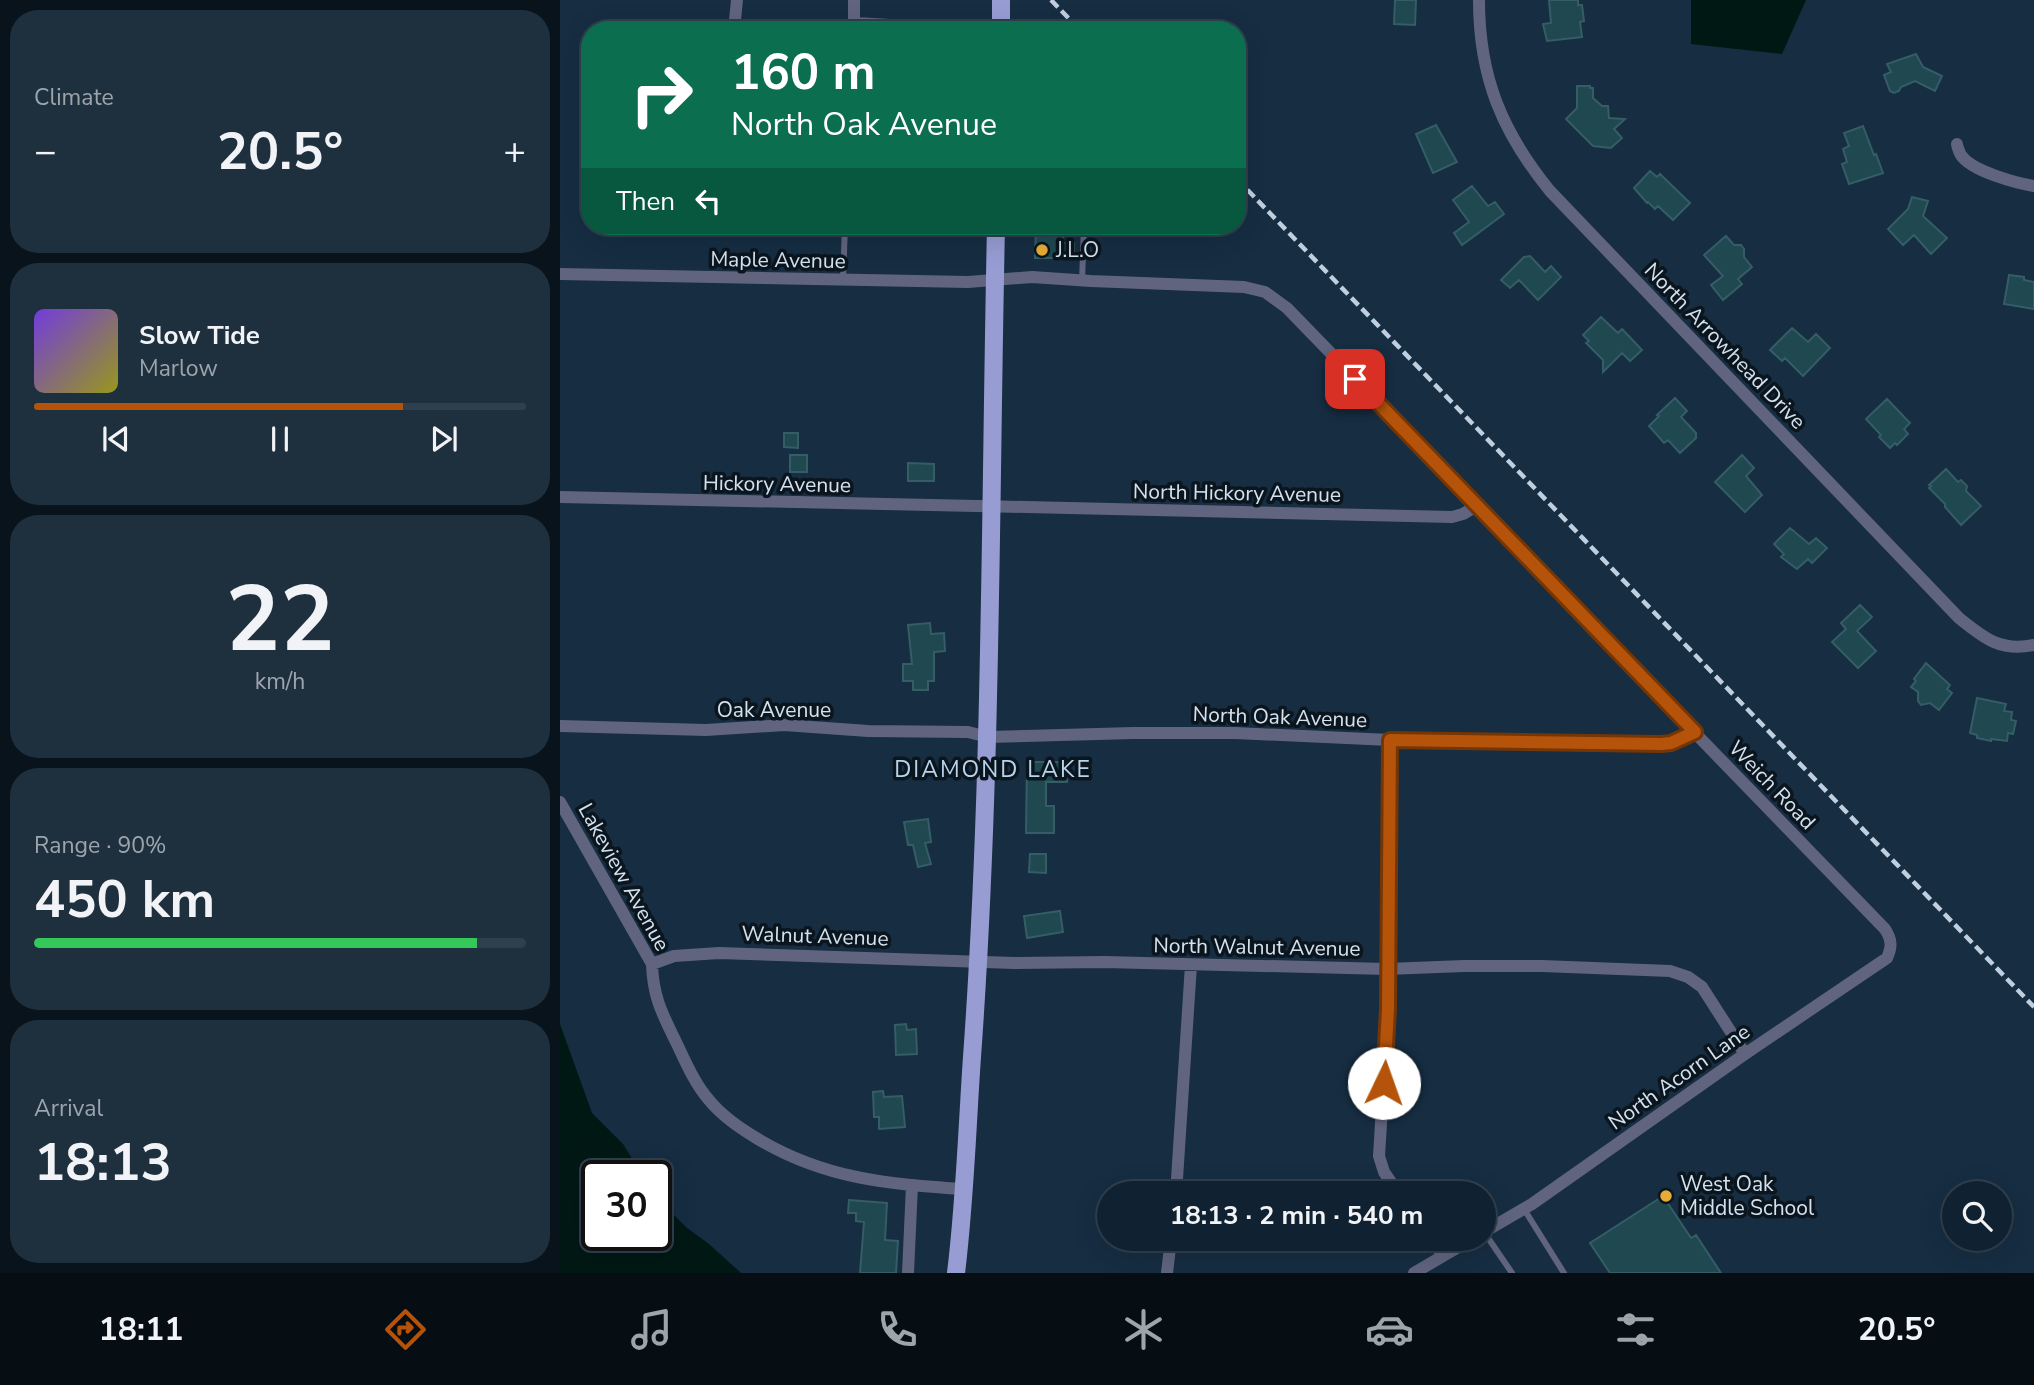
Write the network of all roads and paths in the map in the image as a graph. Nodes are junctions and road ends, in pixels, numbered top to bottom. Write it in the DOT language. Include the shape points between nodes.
graph roads {
  1 [pos="737,0"];
  2 [pos="854,0"];
  3 [pos="1001,0"];
  4 [pos="1479,0"];
  5 [pos="735,21"];
  6 [pos="855,21"];
  7 [pos="1002,21"];
  8 [pos="1956,144"];
  9 [pos="2034,186"];
  10 [pos="845,235"];
  11 [pos="996,235"];
  12 [pos="1084,235"];
  13 [pos="560,274"];
  14 [pos="843,281"];
  15 [pos="995,281"];
  16 [pos="1082,281"];
  17 [pos="1265,292"];
  18 [pos="560,497"];
  19 [pos="1478,505"];
  20 [pos="992,506"];
  21 [pos="2034,645"];
  22 [pos="560,726"];
  23 [pos="1695,732"];
  24 [pos="988,737"];
  25 [pos="1390,740"];
  26 [pos="560,802"];
  27 [pos="1891,948"];
  28 [pos="979,961"];
  29 [pos="652,964"];
  30 [pos="1191,965"];
  31 [pos="1387,969"];
  32 [pos="1745,1054"];
  33 [pos="1177,1181"];
  34 [pos="1390,1181"];
  35 [pos="912,1185"];
  36 [pos="963,1189"];
  37 [pos="1524,1209"];
  38 [pos="1496,1225"];
  39 [pos="1496,1250"];
  40 [pos="1170,1251"];
  41 [pos="1439,1251"];
  42 [pos="1452,1251"];
  43 [pos="1443,1256"];
  44 [pos="908,1273"];
  45 [pos="956,1273"];
  46 [pos="1167,1273"];
  47 [pos="1414,1273"];
  48 [pos="1512,1273"];
  49 [pos="1563,1273"];
  1 -- 5 [label="street"];
  2 -- 6 [label="street"];
  3 -- 7 [label="main road"];
  4 -- 21 [label="street, North Arrowhead Drive" via="1483,59 1502,118 1550,191 1959,618 1992,643 2014,648"];
  8 -- 9 [label="street" via="1967,162 1983,171"];
  10 -- 14 [label="lane"];
  11 -- 15 [label="main road"];
  12 -- 16 [label="lane"];
  13 -- 14 [label="street, Maple Avenue"];
  14 -- 15 [label="street, Maple Avenue"];
  15 -- 16 [label="street, Maple Avenue" via="1032,277"];
  15 -- 20 [label="main road"];
  16 -- 17 [label="street, Maple Avenue" via="1244,287"];
  17 -- 19 [label="street, Weich Road" via="1287,308"];
  18 -- 20 [label="street, Hickory Avenue"];
  19 -- 20 [label="street, North Hickory Avenue" via="1452,517"];
  19 -- 23 [label="street, Weich Road"];
  20 -- 24 [label="main road"];
  22 -- 24 [label="street, Oak Avenue" via="706,730 784,725"];
  23 -- 25 [label="street, North Oak Avenue" via="1661,744"];
  23 -- 27 [label="street, Weich Road" via="1885,929"];
  24 -- 25 [label="street, North Oak Avenue" via="1235,733"];
  24 -- 28 [label="main road"];
  25 -- 31 [label="street"];
  26 -- 29 [label="street, Lakeview Avenue"];
  27 -- 32 [label="street, North Acorn Lane" via="1886,958"];
  28 -- 29 [label="street, Walnut Avenue" via="719,953 674,956"];
  28 -- 30 [label="street, North Walnut Avenue"];
  28 -- 36 [label="main road"];
  29 -- 35 [label="street, Lakeview Avenue" via="656,1001 683,1058 710,1102 741,1129 811,1166"];
  30 -- 31 [label="street, North Walnut Avenue"];
  30 -- 33 [label="street"];
  31 -- 32 [label="street, North Walnut Avenue" via="1516,966 1670,971 1702,987"];
  31 -- 34 [label="street" via="1379,1156"];
  32 -- 37 [label="street, North Acorn Lane"];
  35 -- 36 [label="street, Lakeview Avenue"];
  35 -- 44 [label="street"];
  36 -- 45 [label="main road"];
  37 -- 38 [label="street, North Acorn Lane"];
  37 -- 49 [label="lane"];
  39 -- 48 [label="lane"];
  40 -- 46 [label="street"];
  41 -- 43 [label="street"];
  42 -- 43 [label="street"];
  43 -- 47 [label="street"];
}
